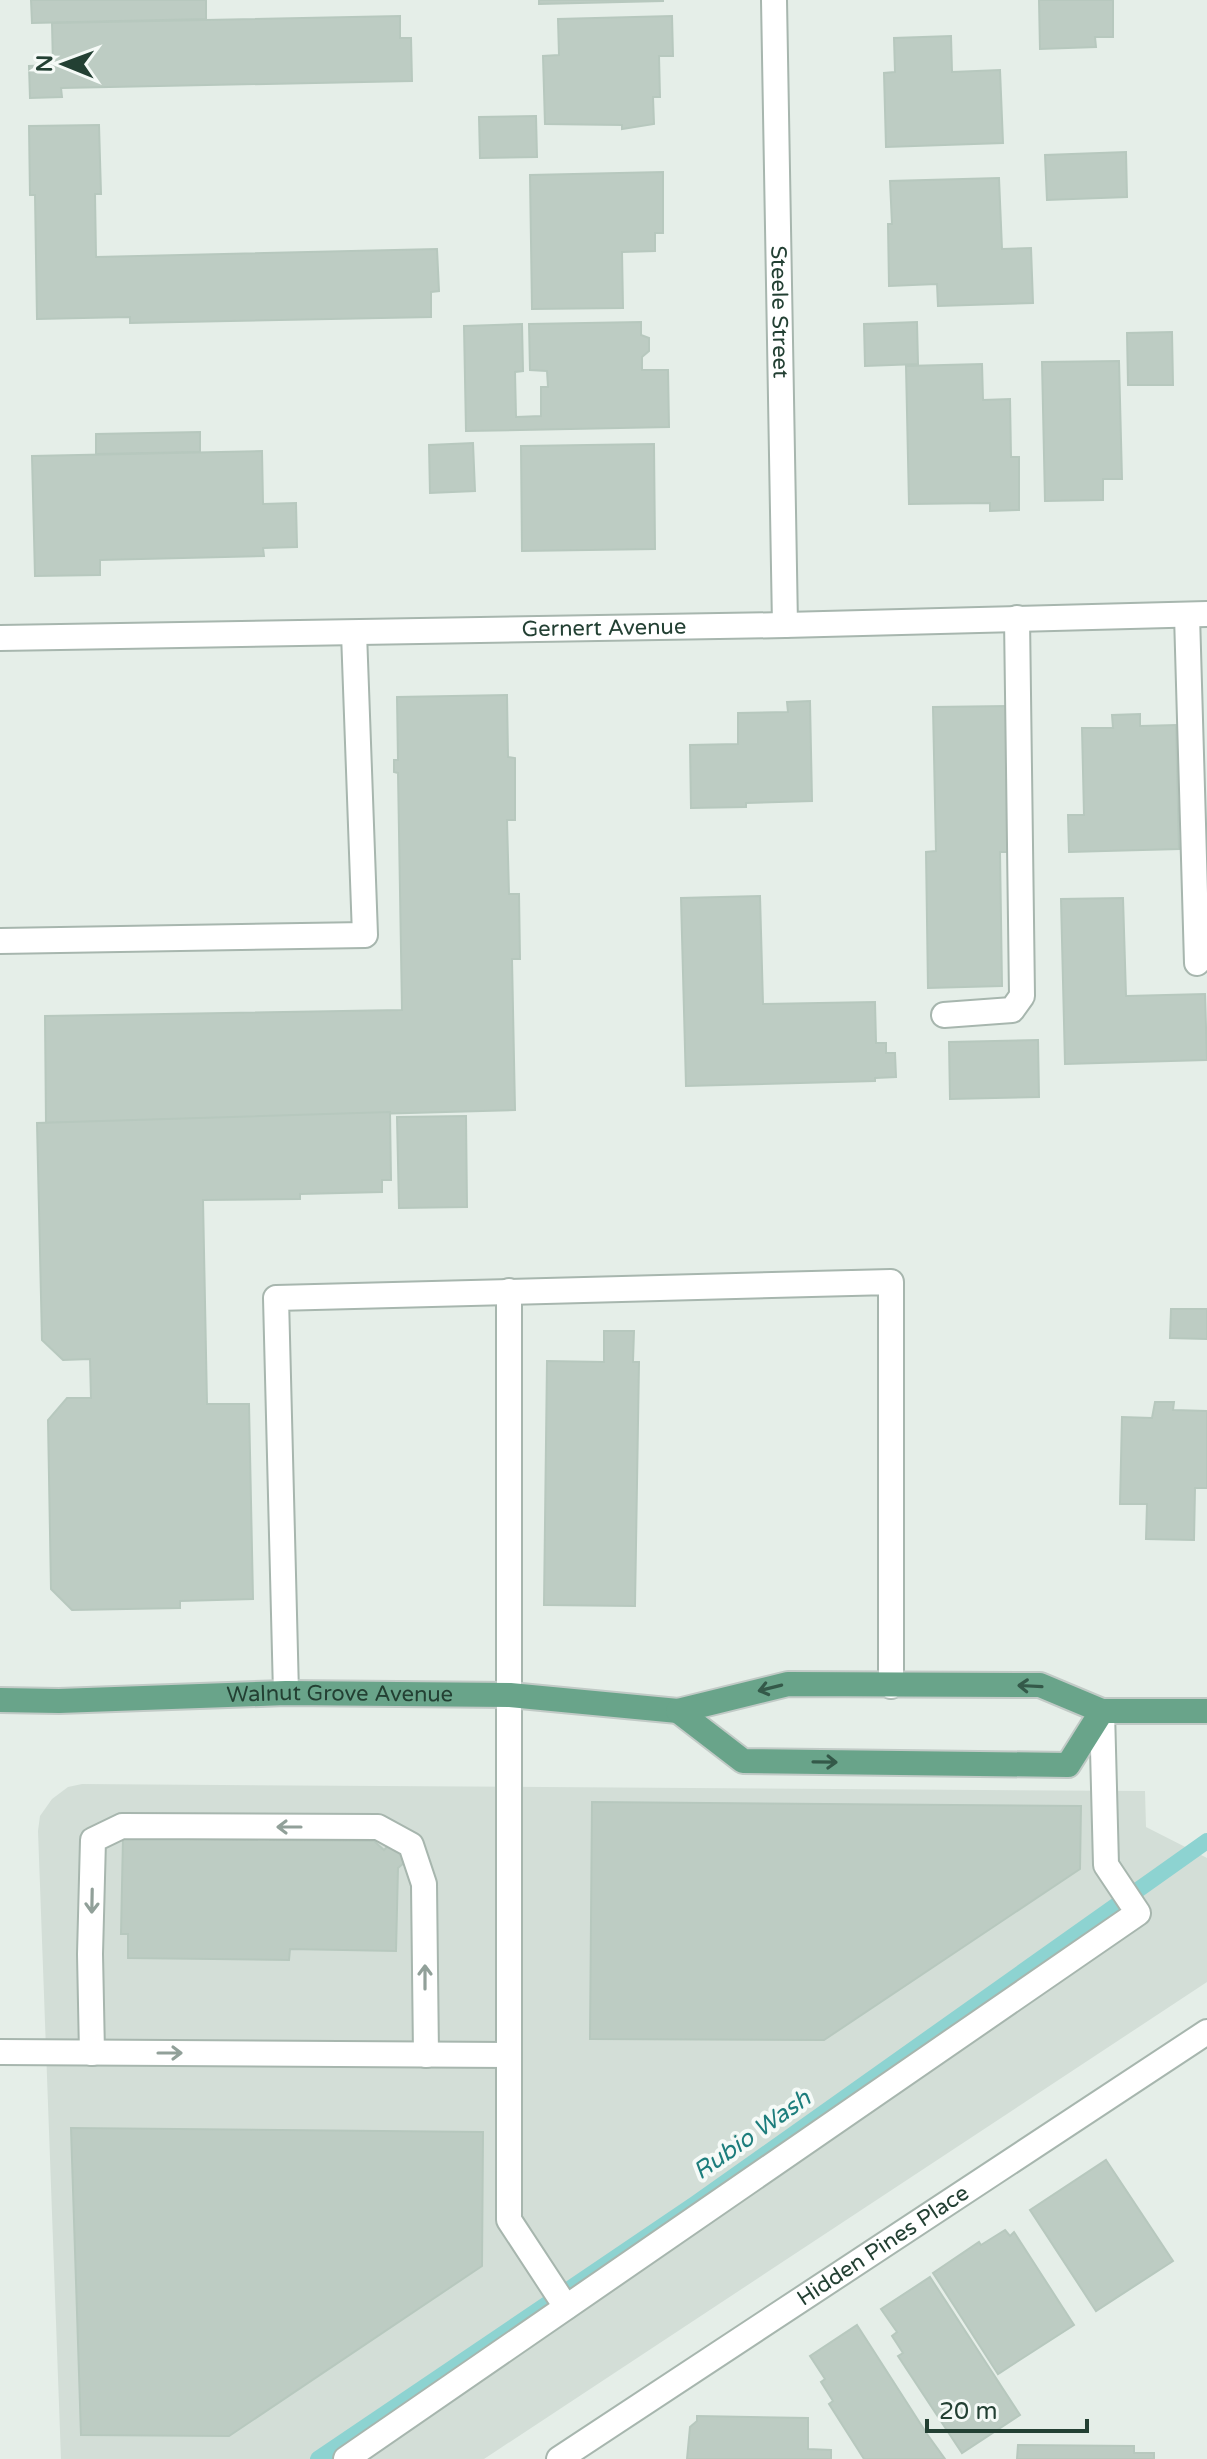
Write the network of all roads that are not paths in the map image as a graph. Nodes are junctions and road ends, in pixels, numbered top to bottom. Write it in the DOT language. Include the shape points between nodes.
graph roads {
  1 [pos="774,0"];
  2 [pos="1197,615"];
  3 [pos="1017,618"];
  4 [pos="785,625"];
  5 [pos="354,633"];
  6 [pos="0,638"];
  7 [pos="0,941"];
  8 [pos="1197,963"];
  9 [pos="944,1015"];
  10 [pos="509,1291"];
  11 [pos="891,1686"];
  12 [pos="286,1693"];
  13 [pos="510,1695"];
  14 [pos="0,1700"];
  15 [pos="678,1711"];
  16 [pos="1102,1711"];
  17 [pos="1207,1711"];
  18 [pos="1206,2036"];
  19 [pos="0,2052"];
  20 [pos="92,2053"];
  21 [pos="426,2055"];
  22 [pos="509,2055"];
  23 [pos="566,2307"];
  24 [pos="346,2459"];
  25 [pos="559,2459"];
  1 -- 4 [label="street, Steele Street"];
  2 -- 3 [label="street, Gernert Avenue"];
  2 -- 8 [label="street"];
  3 -- 4 [label="street, Gernert Avenue"];
  3 -- 9 [label="street" via="1022,996 1012,1010"];
  4 -- 5 [label="street, Gernert Avenue"];
  5 -- 6 [label="street, Gernert Avenue"];
  5 -- 7 [label="street" via="365,935"];
  10 -- 11 [label="street" via="891,1282"];
  10 -- 12 [label="street" via="276,1298"];
  10 -- 13 [label="street"];
  11 -- 15 [label="main road, Walnut Grove Avenue, one-way" via="788,1684"];
  16 -- 11 [label="main road, Walnut Grove Avenue, one-way" via="1040,1685"];
  12 -- 13 [label="main road, Walnut Grove Avenue"];
  12 -- 14 [label="main road, Walnut Grove Avenue"];
  13 -- 15 [label="main road, Walnut Grove Avenue"];
  13 -- 22 [label="street"];
  15 -- 16 [label="main road, one-way" via="743,1761 1068,1765"];
  16 -- 17 [label="main road, Walnut Grove Avenue"];
  16 -- 23 [label="street" via="1106,1865 1138,1913"];
  18 -- 25 [label="street, Hidden Pines Place"];
  19 -- 20 [label="street"];
  20 -- 21 [label="street, one-way"];
  21 -- 20 [label="street, one-way" via="424,1884 411,1845 378,1827 122,1826 93,1840"];
  21 -- 22 [label="street"];
  22 -- 23 [label="street" via="509,2220"];
  23 -- 24 [label="street"];
}
